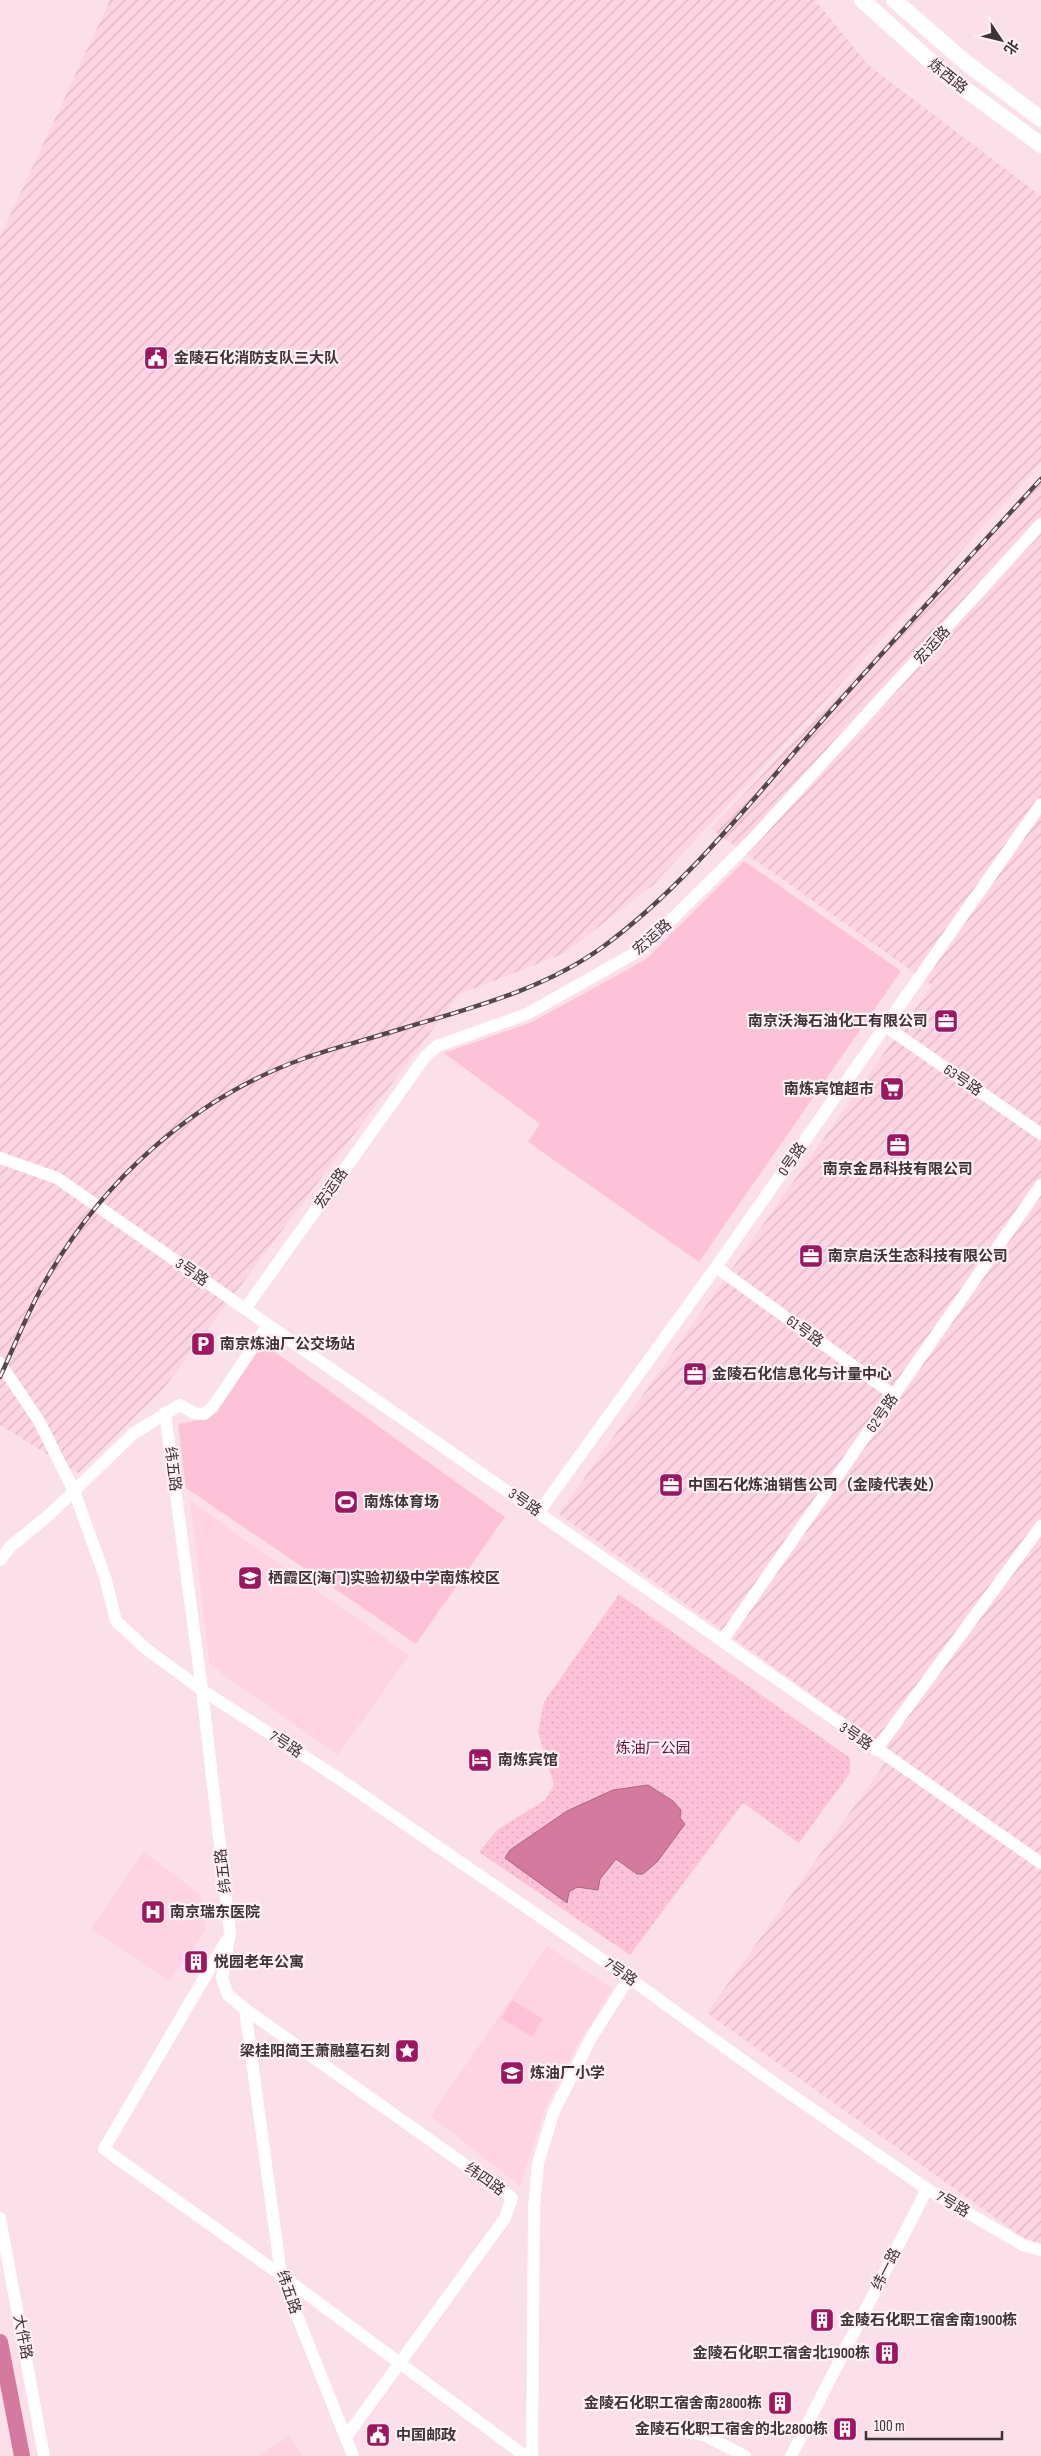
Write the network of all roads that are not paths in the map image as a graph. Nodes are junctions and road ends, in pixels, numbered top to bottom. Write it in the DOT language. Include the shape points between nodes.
graph roads {
  1 [pos="862,0"];
  2 [pos="894,0"];
  3 [pos="1041,119"];
  4 [pos="1041,145"];
  5 [pos="1041,524"];
  6 [pos="1041,804"];
  7 [pos="885,1026"];
  8 [pos="1041,1134"];
  9 [pos="0,1158"];
  10 [pos="1041,1185"];
  11 [pos="716,1268"];
  12 [pos="245,1309"];
  13 [pos="268,1324"];
  14 [pos="0,1363"];
  15 [pos="894,1395"];
  16 [pos="165,1413"];
  17 [pos="74,1491"];
  18 [pos="539,1512"];
  19 [pos="1041,1526"];
  20 [pos="0,1560"];
  21 [pos="722,1641"];
  22 [pos="202,1690"];
  23 [pos="876,1750"];
  24 [pos="1041,1863"];
  25 [pos="230,1934"];
  26 [pos="629,1978"];
  27 [pos="245,2009"];
  28 [pos="927,2189"];
  29 [pos="0,2218"];
  30 [pos="1041,2250"];
  31 [pos="281,2275"];
  32 [pos="400,2364"];
  33 [pos="674,2429"];
  34 [pos="346,2437"];
  35 [pos="44,2456"];
  36 [pos="353,2456"];
  37 [pos="525,2456"];
  38 [pos="532,2456"];
  39 [pos="746,2456"];
  40 [pos="791,2456"];
  1 -- 4 [label="main road, 炼西路" via="946,75"];
  2 -- 3 [label="main road, 炼西路" via="970,66"];
  5 -- 12 [label="street, 宏运路" via="750,841 642,949 527,1014 437,1046 425,1057"];
  6 -- 7 [label="street, 0号路"];
  7 -- 8 [label="street, 63号路"];
  7 -- 11 [label="street, 0号路"];
  9 -- 12 [label="street, 3号路" via="57,1178"];
  10 -- 15 [label="street, 62号路"];
  11 -- 15 [label="street, 61号路"];
  11 -- 18 [label="street, 0号路"];
  12 -- 13 [label="street, 3号路"];
  13 -- 16 [label="street" via="212,1408 204,1414 194,1413 180,1405"];
  13 -- 18 [label="street, 3号路"];
  14 -- 17 [label="street, 7号路" via="39,1421"];
  15 -- 21 [label="street, 62号路"];
  16 -- 17 [label="street" via="134,1433"];
  16 -- 22 [label="street, 纬五路"];
  17 -- 20 [label="street" via="11,1546"];
  17 -- 22 [label="street, 7号路" via="105,1577 116,1621"];
  18 -- 21 [label="street, 3号路"];
  19 -- 23 [label="street"];
  21 -- 23 [label="street, 3号路"];
  22 -- 25 [label="street, 纬五路"];
  22 -- 26 [label="street, 7号路" via="338,1778"];
  23 -- 24 [label="street, 3号路"];
  25 -- 27 [label="street, 纬五路" via="222,1978 228,1995"];
  25 -- 31 [label="street" via="104,2149"];
  26 -- 28 [label="street, 7号路"];
  26 -- 38 [label="street" via="591,2038 558,2103 538,2163 534,2208"];
  27 -- 31 [label="street, 纬五路"];
  27 -- 32 [label="street, 纬四路" via="512,2198 505,2218"];
  28 -- 30 [label="street, 7号路" via="1023,2245"];
  28 -- 40 [label="street, 纬一路"];
  29 -- 35 [label="street, 大件路"];
  31 -- 32 [label="street"];
  31 -- 34 [label="street, 纬五路"];
  32 -- 34 [label="street, 纬四路"];
  32 -- 37 [label="street"];
  33 -- 39 [label="street" via="704,2435"];
  34 -- 36 [label="street, 纬五路"];
}
